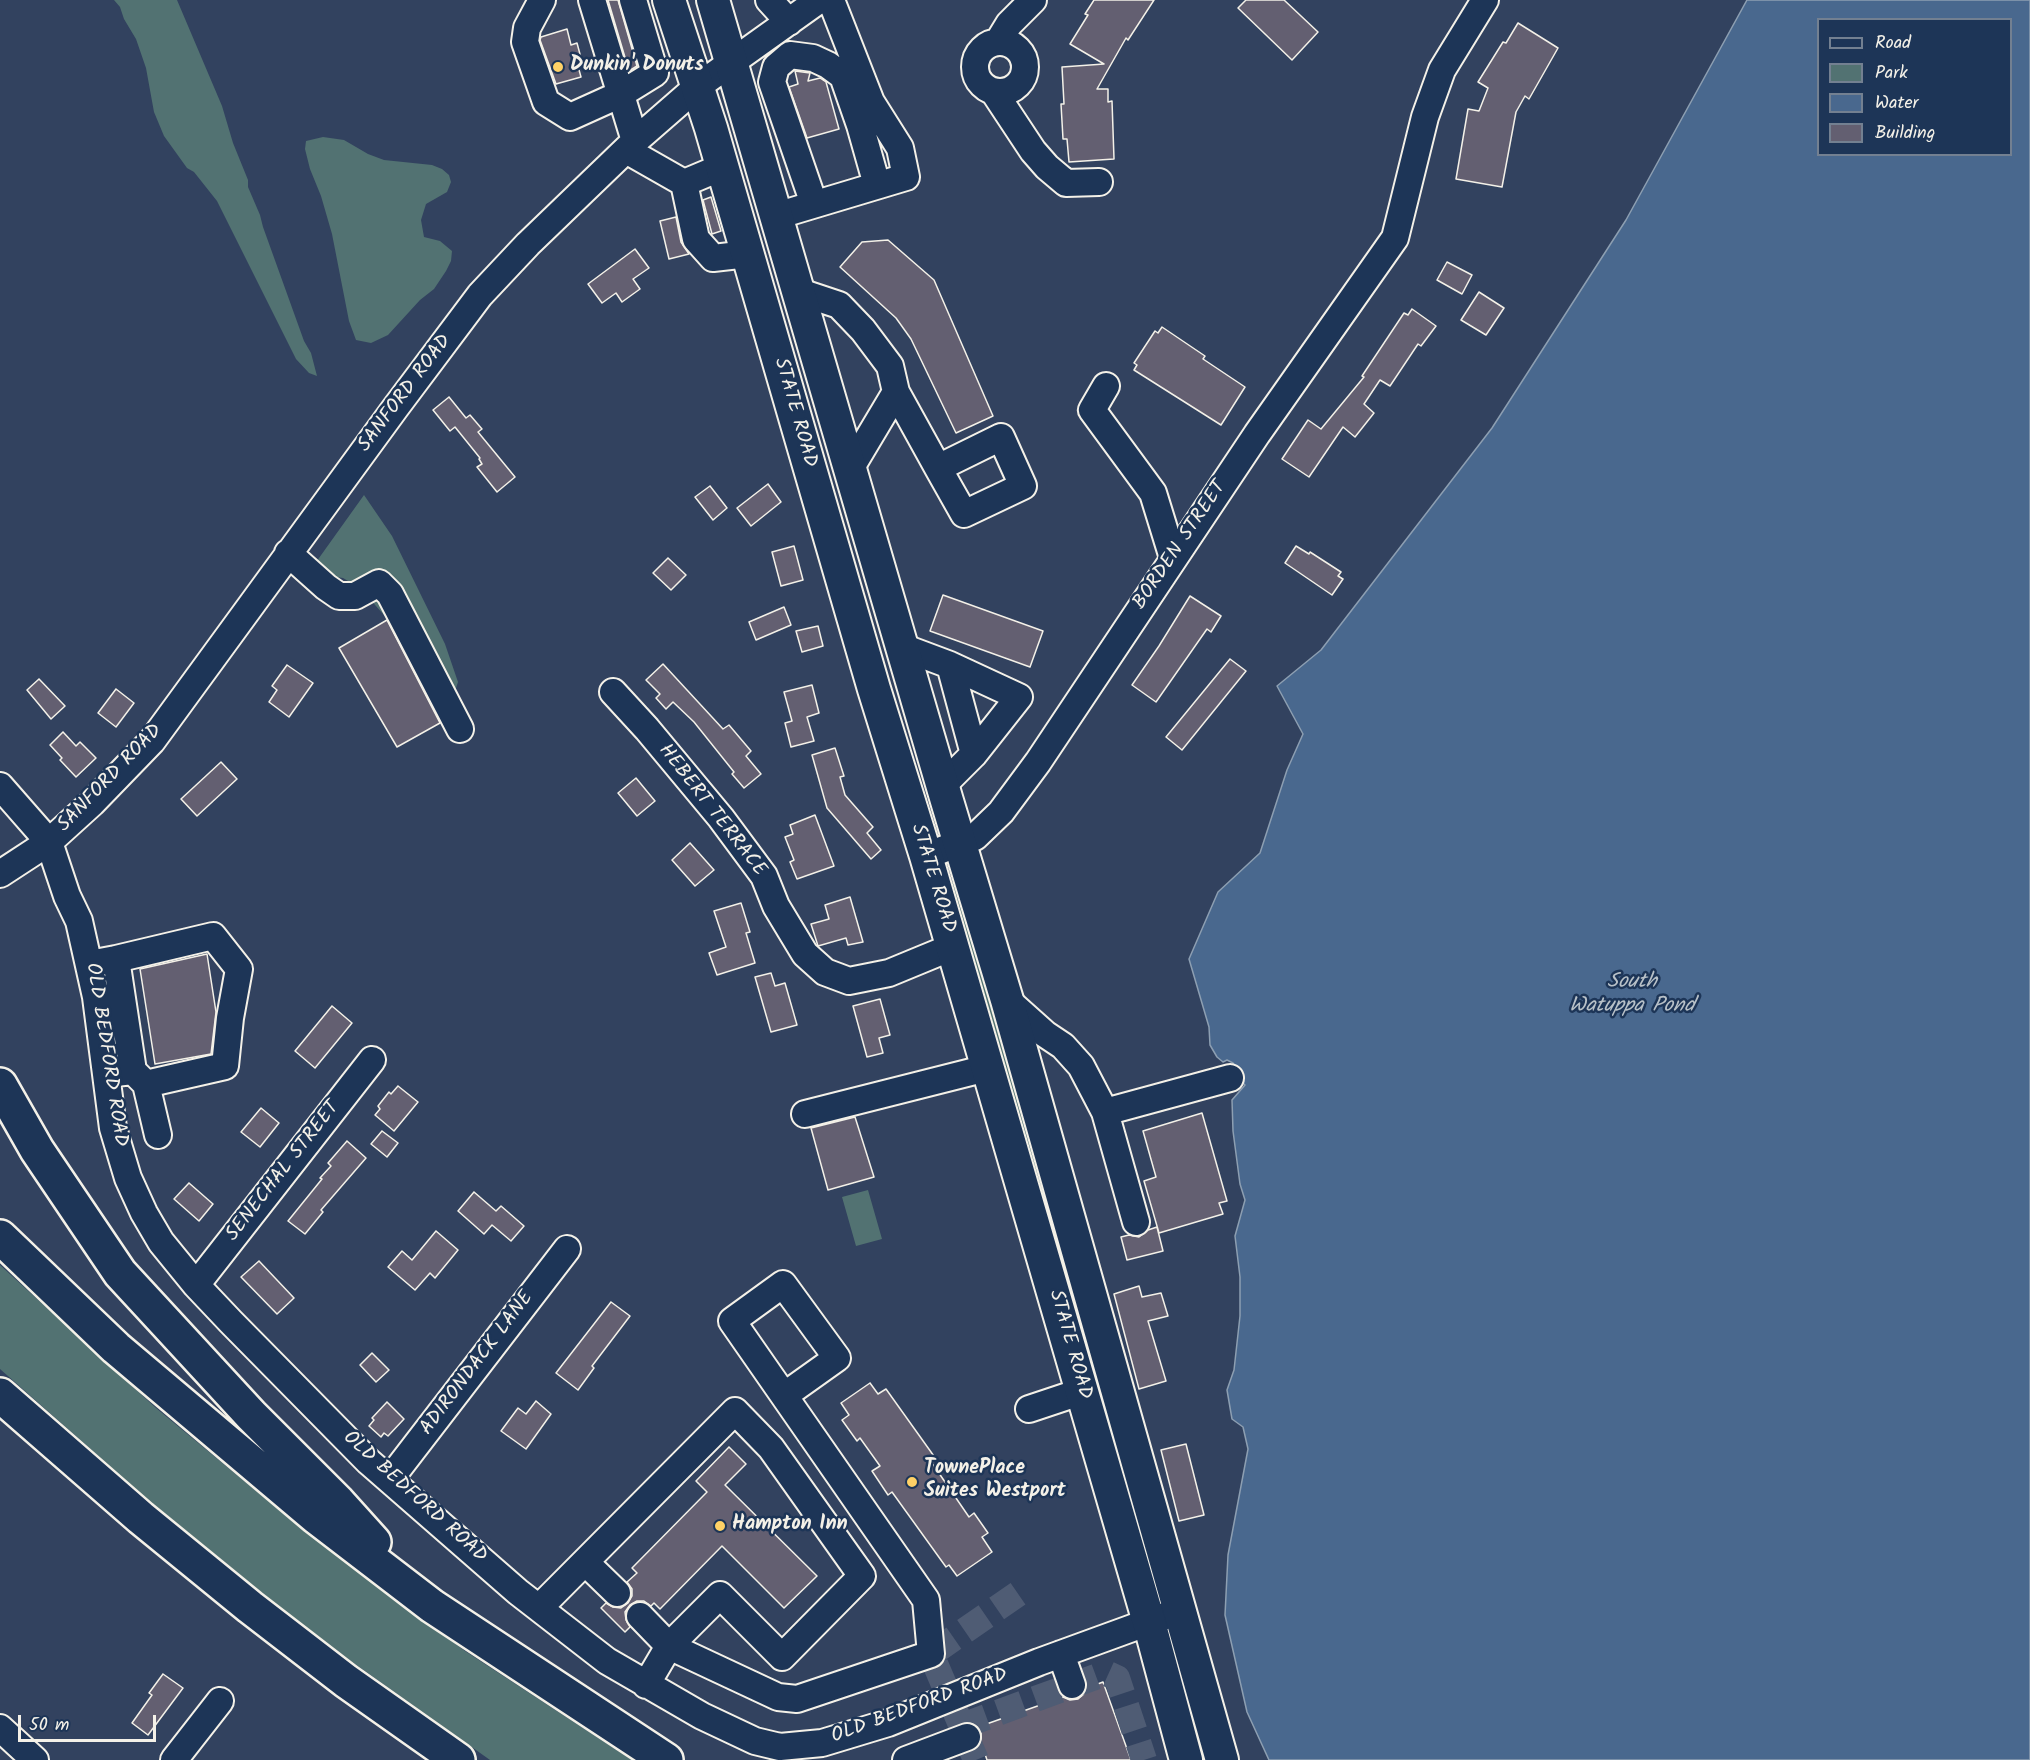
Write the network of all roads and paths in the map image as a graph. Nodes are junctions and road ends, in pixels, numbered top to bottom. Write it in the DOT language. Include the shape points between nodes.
graph roads {
  1 [pos="542,0"];
  2 [pos="592,0"];
  3 [pos="633,0"];
  4 [pos="669,0"];
  5 [pos="713,0"];
  6 [pos="769,0"];
  7 [pos="819,0"];
  8 [pos="831,0"];
  9 [pos="1033,0"];
  10 [pos="1485,0"];
  11 [pos="789,22"];
  12 [pos="998,42"];
  13 [pos="732,64"];
  14 [pos="696,87"];
  15 [pos="994,92"];
  16 [pos="621,94"];
  17 [pos="630,146"];
  18 [pos="722,167"];
  19 [pos="1099,182"];
  20 [pos="684,183"];
  21 [pos="877,185"];
  22 [pos="814,204"];
  23 [pos="776,216"];
  24 [pos="748,254"];
  25 [pos="797,291"];
  26 [pos="1106,386"];
  27 [pos="896,392"];
  28 [pos="938,468"];
  29 [pos="850,470"];
  30 [pos="288,553"];
  31 [pos="1173,558"];
  32 [pos="902,647"];
  33 [pos="950,665"];
  34 [pos="613,692"];
  35 [pos="460,729"];
  36 [pos="974,754"];
  37 [pos="0,786"];
  38 [pos="942,786"];
  39 [pos="49,842"];
  40 [pos="959,843"];
  41 [pos="926,856"];
  42 [pos="0,874"];
  43 [pos="952,947"];
  44 [pos="116,959"];
  45 [pos="90,963"];
  46 [pos="1007,1000"];
  47 [pos="372,1060"];
  48 [pos="987,1068"];
  49 [pos="106,1074"];
  50 [pos="140,1077"];
  51 [pos="1230,1078"];
  52 [pos="0,1085"];
  53 [pos="1105,1112"];
  54 [pos="805,1114"];
  55 [pos="158,1135"];
  56 [pos="1136,1222"];
  57 [pos="0,1237"];
  58 [pos="567,1249"];
  59 [pos="196,1285"];
  60 [pos="1110,1368"];
  61 [pos="1080,1384"];
  62 [pos="0,1395"];
  63 [pos="785,1395"];
  64 [pos="1029,1409"];
  65 [pos="390,1479"];
  66 [pos="585,1562"];
  67 [pos="617,1593"];
  68 [pos="432,1606"];
  69 [pos="539,1608"];
  70 [pos="1179,1611"];
  71 [pos="640,1616"];
  72 [pos="1149,1622"];
  73 [pos="669,1646"];
  74 [pos="1061,1654"];
  75 [pos="782,1657"];
  76 [pos="646,1685"];
  77 [pos="1072,1685"];
  78 [pos="754,1686"];
  79 [pos="220,1701"];
  80 [pos="0,1728"];
  81 [pos="968,1737"];
  82 [pos="35,1760"];
  83 [pos="174,1760"];
  84 [pos="458,1760"];
  85 [pos="666,1760"];
  86 [pos="906,1760"];
  87 [pos="1186,1760"];
  88 [pos="1222,1760"];
  1 -- 16 [label="street" via="527,27 525,42 546,102 570,117"];
  2 -- 16 [label="street"];
  3 -- 16 [label="street" via="655,73"];
  4 -- 14 [label="main road, STATE ROAD"];
  5 -- 13 [label="main road, STATE ROAD"];
  6 -- 11 [label="street"];
  7 -- 11 [label="street, SANFORD ROAD"];
  8 -- 21 [label="street" via="871,102 900,148 906,177"];
  9 -- 12 [label="street"];
  10 -- 31 [label="street, BORDEN STREET" via="1442,70 1425,117 1395,238"];
  11 -- 13 [label="street, SANFORD ROAD"];
  12 -- 15 [label="street" via="985,47 976,58 975,72 982,85"];
  12 -- 15 [label="street" via="1012,45 1022,55 1025,69 1020,83 1009,91"];
  13 -- 14 [label="street, SANFORD ROAD"];
  13 -- 23 [label="main road, STATE ROAD"];
  14 -- 17 [label="street, SANFORD ROAD"];
  14 -- 18 [label="main road, STATE ROAD"];
  15 -- 19 [label="street" via="1047,167 1066,183"];
  16 -- 17 [label="street"];
  17 -- 20 [label="street"];
  17 -- 30 [label="street, SANFORD ROAD" via="480,296"];
  18 -- 20 [label="street"];
  18 -- 24 [label="main road, STATE ROAD"];
  20 -- 24 [label="street" via="696,239 713,258"];
  21 -- 22 [label="street"];
  21 -- 22 [label="street" via="843,76 813,58 790,55 776,67 772,81"];
  22 -- 23 [label="street"];
  23 -- 25 [label="main road, STATE ROAD"];
  24 -- 41 [label="main road, STATE ROAD"];
  25 -- 27 [label="street" via="839,305 890,366"];
  25 -- 29 [label="main road, STATE ROAD"];
  26 -- 31 [label="street" via="1092,410 1153,493"];
  27 -- 28 [label="street"];
  27 -- 29 [label="street"];
  29 -- 32 [label="main road, STATE ROAD"];
  30 -- 35 [label="street" via="339,596 355,596 379,583 390,594"];
  30 -- 39 [label="street, SANFORD ROAD" via="152,741"];
  31 -- 40 [label="street, BORDEN STREET" via="1001,812 975,837"];
  32 -- 33 [label="street"];
  32 -- 38 [label="main road, STATE ROAD"];
  33 -- 36 [label="street"];
  33 -- 36 [label="street" via="1018,697"];
  34 -- 43 [label="street, HEBERT TERRACE" via="721,818 764,876 776,906 805,954 825,972 849,981 889,973"];
  36 -- 38 [label="street"];
  37 -- 39 [label="street"];
  38 -- 40 [label="main road, STATE ROAD"];
  39 -- 42 [label="street"];
  39 -- 45 [label="street, OLD BEDFORD ROAD" via="79,921"];
  40 -- 41 [label="street, BORDEN STREET"];
  40 -- 46 [label="main road, STATE ROAD"];
  41 -- 43 [label="main road, STATE ROAD"];
  43 -- 48 [label="main road, STATE ROAD"];
  44 -- 45 [label="street"];
  44 -- 50 [label="street"];
  44 -- 50 [label="street" via="213,936 239,969 225,1066"];
  45 -- 49 [label="street, OLD BEDFORD ROAD"];
  46 -- 53 [label="street" via="1081,1066"];
  46 -- 60 [label="main road, STATE ROAD"];
  47 -- 59 [label="street, SENECHAL STREET"];
  48 -- 54 [label="street"];
  48 -- 61 [label="main road, STATE ROAD"];
  49 -- 50 [label="street"];
  49 -- 59 [label="street, OLD BEDFORD ROAD" via="113,1128 128,1178 161,1242"];
  50 -- 55 [label="street"];
  51 -- 53 [label="street"];
  52 -- 68 [label="highway" via="37,1150 120,1273"];
  53 -- 56 [label="street"];
  57 -- 68 [label="highway" via="116,1348 215,1433"];
  58 -- 65 [label="street, ADIRONDACK LANE"];
  59 -- 65 [label="street, OLD BEDFORD ROAD"];
  60 -- 61 [label="street"];
  60 -- 70 [label="main road, STATE ROAD"];
  61 -- 64 [label="street"];
  61 -- 72 [label="main road, STATE ROAD"];
  62 -- 84 [label="highway" via="250,1607"];
  63 -- 78 [label="street" via="926,1600 931,1654 797,1699 778,1698"];
  65 -- 69 [label="street, OLD BEDFORD ROAD"];
  66 -- 67 [label="street"];
  66 -- 69 [label="street"];
  66 -- 75 [label="street" via="735,1411 771,1448 862,1576"];
  68 -- 85 [label="highway"];
  69 -- 76 [label="street, OLD BEDFORD ROAD" via="607,1661"];
  70 -- 72 [label="street, OLD BEDFORD ROAD"];
  70 -- 88 [label="main road, STATE ROAD"];
  71 -- 73 [label="street"];
  72 -- 74 [label="street, OLD BEDFORD ROAD"];
  72 -- 87 [label="main road, STATE ROAD"];
  73 -- 75 [label="street" via="720,1595"];
  73 -- 76 [label="street"];
  73 -- 78 [label="street"];
  74 -- 76 [label="street, OLD BEDFORD ROAD" via="888,1723 822,1743 790,1746 755,1741"];
  74 -- 77 [label="street"];
  75 -- 78 [label="street"];
  79 -- 83 [label="street"];
  80 -- 82 [label="street"];
  81 -- 86 [label="street"];
}
